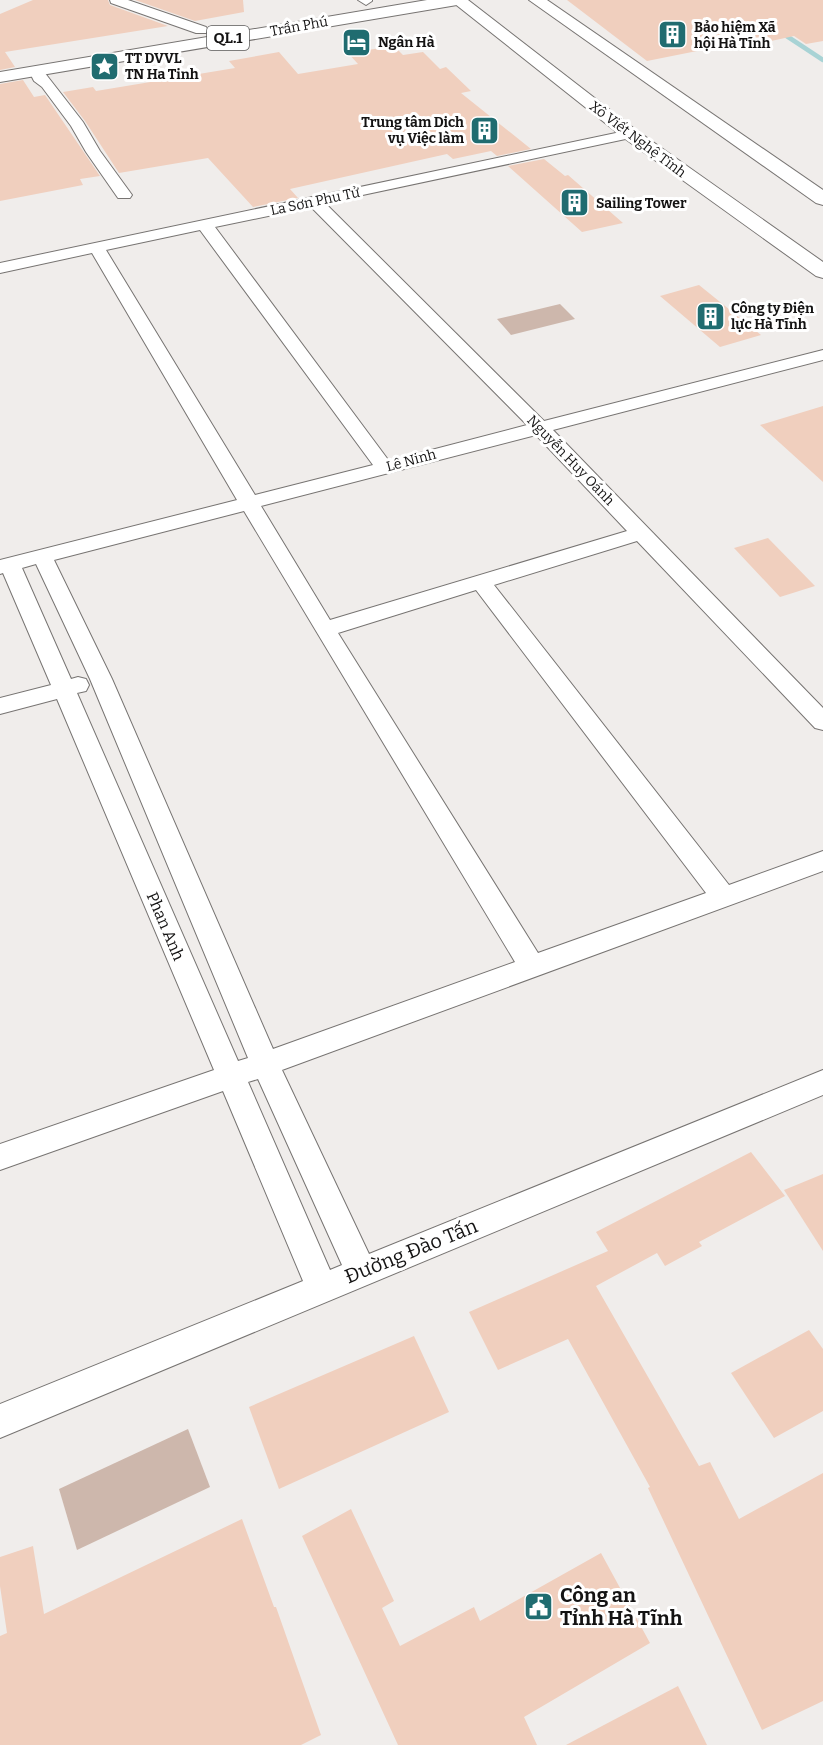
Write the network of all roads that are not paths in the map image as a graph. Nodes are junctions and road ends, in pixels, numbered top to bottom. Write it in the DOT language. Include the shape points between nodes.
graph roads {
  1 [pos="116,0"];
  2 [pos="368,0"];
  3 [pos="457,0"];
  4 [pos="537,0"];
  5 [pos="201,30"];
  6 [pos="0,64"];
  7 [pos="36,71"];
  8 [pos="0,77"];
  9 [pos="630,134"];
  10 [pos="124,195"];
  11 [pos="823,199"];
  12 [pos="314,201"];
  13 [pos="204,224"];
  14 [pos="96,247"];
  15 [pos="0,268"];
  16 [pos="823,272"];
  17 [pos="823,356"];
  18 [pos="539,427"];
  19 [pos="384,467"];
  20 [pos="250,502"];
  21 [pos="641,532"];
  22 [pos="42,556"];
  23 [pos="5,566"];
  24 [pos="480,581"];
  25 [pos="325,629"];
  26 [pos="100,679"];
  27 [pos="64,689"];
  28 [pos="0,706"];
  29 [pos="823,722"];
  30 [pos="823,861"];
  31 [pos="723,896"];
  32 [pos="532,966"];
  33 [pos="265,1064"];
  34 [pos="231,1076"];
  35 [pos="823,1082"];
  36 [pos="0,1157"];
  37 [pos="361,1272"];
  38 [pos="322,1288"];
  39 [pos="0,1421"];
  1 -- 5 [label="street"];
  2 -- 5 [label="main road, Trần Phú / QL.1"];
  3 -- 7 [label="main road, Trần Phú / QL.1"];
  3 -- 9 [label="street, Xô Viết Nghệ Tĩnh"];
  4 -- 11 [label="street"];
  5 -- 6 [label="main road, Trần Phú / QL.1"];
  7 -- 8 [label="main road, Trần Phú / QL.1"];
  7 -- 10 [label="street"];
  9 -- 12 [label="street, La Sơn Phu Tử"];
  9 -- 16 [label="street, Xô Viết Nghệ Tĩnh"];
  12 -- 13 [label="street, La Sơn Phu Tử"];
  12 -- 18 [label="street, Nguyễn Huy Oánh"];
  13 -- 14 [label="street, La Sơn Phu Tử"];
  13 -- 19 [label="street"];
  14 -- 15 [label="street, La Sơn Phu Tử"];
  14 -- 20 [label="street"];
  17 -- 18 [label="street, Lê Ninh"];
  18 -- 19 [label="street, Lê Ninh"];
  18 -- 21 [label="street, Nguyễn Huy Oánh"];
  19 -- 20 [label="street, Lê Ninh"];
  20 -- 22 [label="street, Lê Ninh"];
  20 -- 25 [label="street"];
  21 -- 24 [label="street"];
  21 -- 29 [label="street, Nguyễn Huy Oánh"];
  22 -- 23 [label="street, Lê Ninh"];
  22 -- 26 [label="street"];
  23 -- 27 [label="street, Phan Anh"];
  24 -- 25 [label="street"];
  24 -- 31 [label="street"];
  25 -- 32 [label="street"];
  26 -- 27 [label="street"];
  26 -- 33 [label="street"];
  27 -- 28 [label="street"];
  27 -- 34 [label="street, Phan Anh"];
  30 -- 31 [label="street"];
  31 -- 32 [label="street"];
  32 -- 33 [label="street"];
  33 -- 34 [label="street"];
  33 -- 37 [label="street"];
  34 -- 36 [label="street"];
  34 -- 38 [label="street, Phan Anh"];
  35 -- 37 [label="street, Đường Đào Tấn"];
  37 -- 38 [label="street, Đường Đào Tấn"];
  38 -- 39 [label="street, Đường Đào Tấn"];
}
